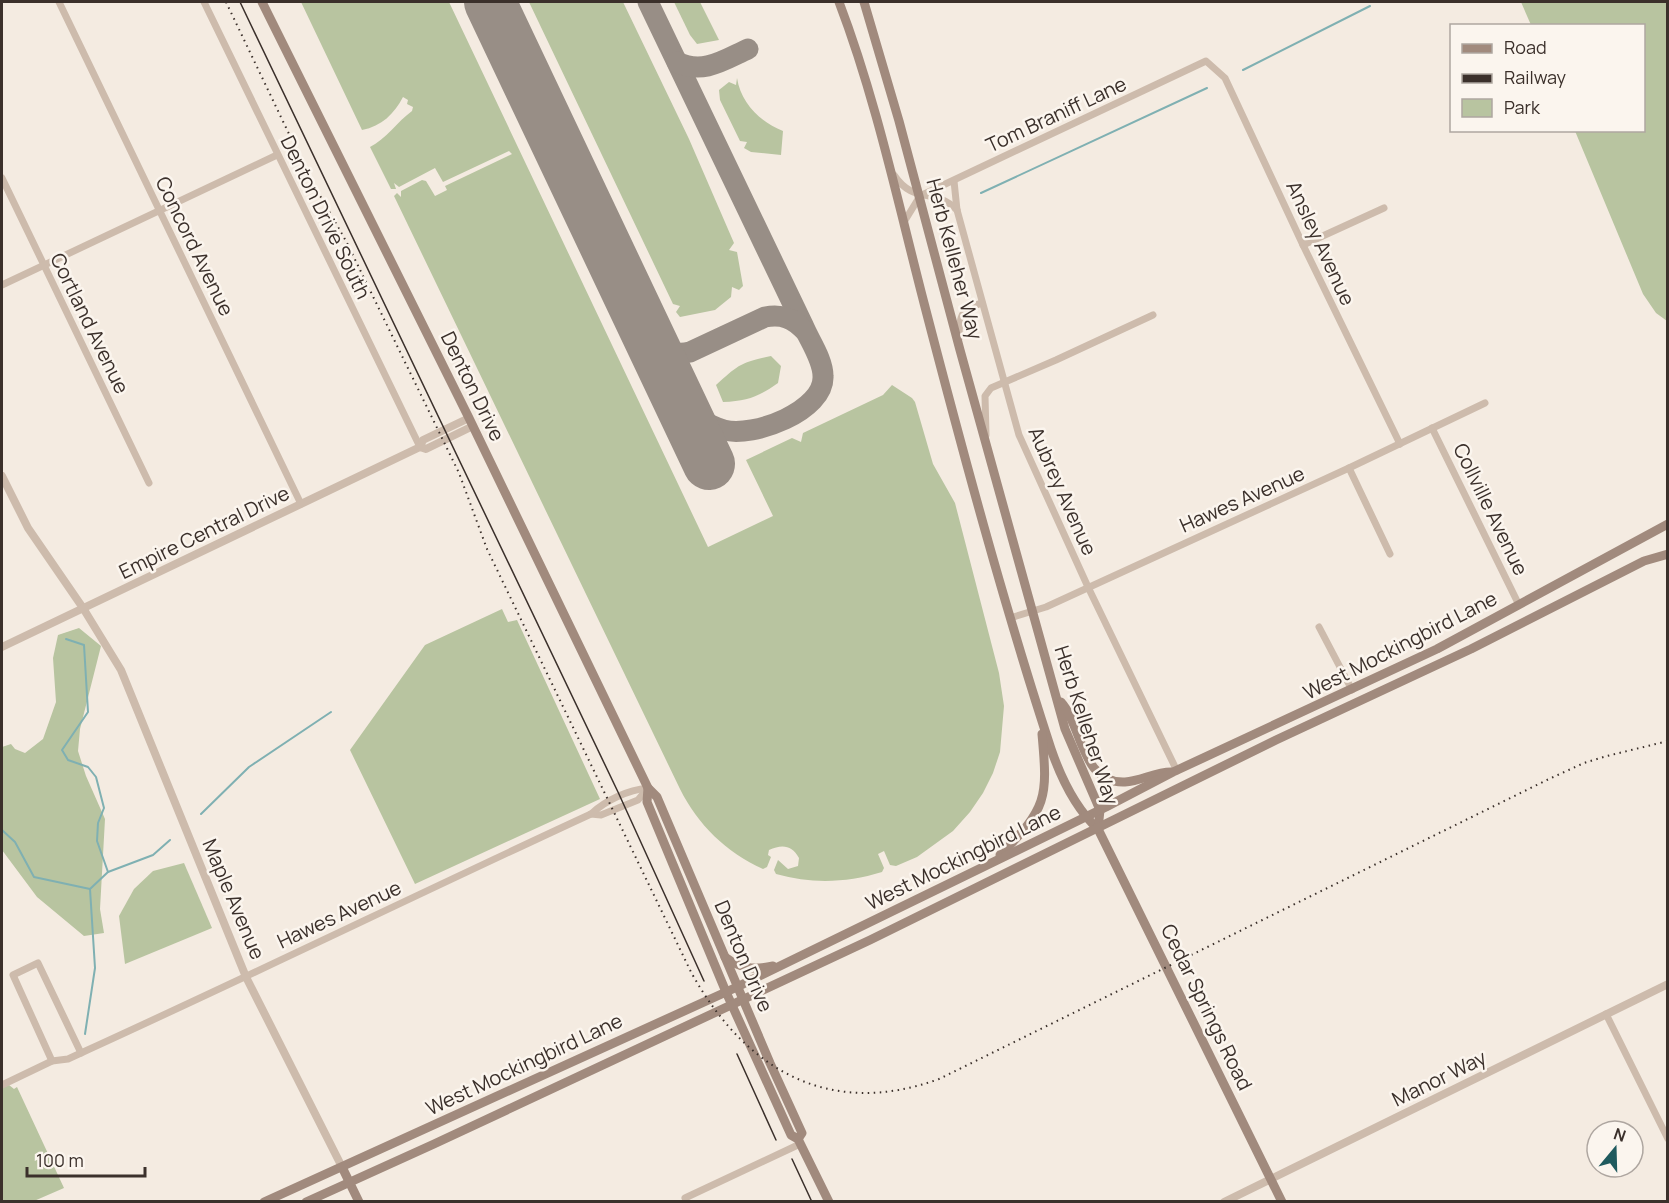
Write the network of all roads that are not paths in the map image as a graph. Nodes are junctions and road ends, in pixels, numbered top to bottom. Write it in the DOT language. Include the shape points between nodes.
graph roads {
  1 [pos="59,2"];
  2 [pos="204,2"];
  3 [pos="262,2"];
  4 [pos="839,2"];
  5 [pos="864,2"];
  6 [pos="1206,61"];
  7 [pos="277,154"];
  8 [pos="889,168"];
  9 [pos="2,178"];
  10 [pos="954,181"];
  11 [pos="920,196"];
  12 [pos="1384,208"];
  13 [pos="160,210"];
  14 [pos="957,210"];
  15 [pos="904,222"];
  16 [pos="1303,245"];
  17 [pos="43,266"];
  18 [pos="2,285"];
  19 [pos="982,303"];
  20 [pos="1153,315"];
  21 [pos="960,350"];
  22 [pos="1005,383"];
  23 [pos="1485,403"];
  24 [pos="471,422"];
  25 [pos="1432,428"];
  26 [pos="1400,444"];
  27 [pos="420,447"];
  28 [pos="987,449"];
  29 [pos="1349,468"];
  30 [pos="2,476"];
  31 [pos="149,483"];
  32 [pos="301,504"];
  33 [pos="1668,518"];
  34 [pos="1668,524"];
  35 [pos="1648,534"];
  36 [pos="1668,549"];
  37 [pos="1390,554"];
  38 [pos="1668,554"];
  39 [pos="1600,560"];
  40 [pos="1644,561"];
  41 [pos="1609,579"];
  42 [pos="1088,587"];
  43 [pos="1519,605"];
  44 [pos="83,608"];
  45 [pos="1032,611"];
  46 [pos="1010,618"];
  47 [pos="1319,627"];
  48 [pos="1465,635"];
  49 [pos="2,647"];
  50 [pos="1471,649"];
  51 [pos="1352,690"];
  52 [pos="1056,697"];
  53 [pos="1358,702"];
  54 [pos="1040,717"];
  55 [pos="1271,728"];
  56 [pos="1276,740"];
  57 [pos="1175,771"];
  58 [pos="648,788"];
  59 [pos="1100,810"];
  60 [pos="1085,817"];
  61 [pos="1098,829"];
  62 [pos="995,860"];
  63 [pos="864,925"];
  64 [pos="870,940"];
  65 [pos="724,956"];
  66 [pos="784,963"];
  67 [pos="246,976"];
  68 [pos="1668,984"];
  69 [pos="737,987"];
  70 [pos="726,992"];
  71 [pos="743,1000"];
  72 [pos="732,1005"];
  73 [pos="1606,1014"];
  74 [pos="599,1050"];
  75 [pos="81,1053"];
  76 [pos="52,1061"];
  77 [pos="606,1064"];
  78 [pos="2,1085"];
  79 [pos="463,1112"];
  80 [pos="470,1127"];
  81 [pos="1668,1139"];
  82 [pos="799,1141"];
  83 [pos="342,1167"];
  84 [pos="1271,1179"];
  85 [pos="350,1183"];
  86 [pos="685,1198"];
  87 [pos="264,1202"];
  88 [pos="306,1202"];
  89 [pos="359,1202"];
  90 [pos="829,1202"];
  91 [pos="1224,1202"];
  92 [pos="1282,1202"];
  1 -- 13 [label="street, Concord Avenue"];
  2 -- 7 [label="street, Denton Drive South"];
  3 -- 24 [label="main road, Denton Drive"];
  4 -- 8 [label="main road, Herb Kelleher Way"];
  5 -- 11 [label="main road, Herb Kelleher Way"];
  6 -- 10 [label="street, Tom Braniff Lane"];
  6 -- 16 [label="street, Ansley Avenue" via="1225,78"];
  7 -- 13 [label="street"];
  7 -- 27 [label="street, Denton Drive South"];
  8 -- 11 [label="street" via="900,184"];
  8 -- 15 [label="main road, Herb Kelleher Way"];
  9 -- 17 [label="street, Cortland Avenue"];
  10 -- 11 [label="street, Tom Braniff Lane"];
  10 -- 14 [label="street, Aubrey Avenue"];
  11 -- 14 [label="street" via="943,199"];
  11 -- 15 [label="street"];
  11 -- 21 [label="main road, Herb Kelleher Way"];
  12 -- 16 [label="street"];
  13 -- 17 [label="street"];
  13 -- 32 [label="street, Concord Avenue"];
  14 -- 19 [label="street, Aubrey Avenue"];
  15 -- 46 [label="main road, Herb Kelleher Way"];
  16 -- 26 [label="street, Ansley Avenue"];
  17 -- 18 [label="street"];
  17 -- 31 [label="street, Cortland Avenue"];
  19 -- 21 [label="street" via="962,313"];
  19 -- 22 [label="street, Aubrey Avenue"];
  20 -- 22 [label="street"];
  21 -- 28 [label="main road, Herb Kelleher Way"];
  22 -- 28 [label="street" via="991,388 985,396"];
  22 -- 42 [label="street, Aubrey Avenue" via="1019,435"];
  23 -- 25 [label="street, Hawes Avenue"];
  24 -- 27 [label="street, Empire Central Drive" via="426,449"];
  24 -- 58 [label="main road, Denton Drive"];
  25 -- 26 [label="street, Hawes Avenue"];
  25 -- 43 [label="street, Collville Avenue"];
  26 -- 29 [label="street, Hawes Avenue"];
  27 -- 32 [label="street, Empire Central Drive"];
  28 -- 45 [label="main road, Herb Kelleher Way"];
  29 -- 37 [label="street"];
  29 -- 42 [label="street, Hawes Avenue"];
  30 -- 44 [label="street, Maple Avenue" via="28,528"];
  32 -- 44 [label="street, Empire Central Drive"];
  33 -- 35 [label="main road"];
  34 -- 35 [label="main road, West Mockingbird Lane"];
  35 -- 39 [label="main road, West Mockingbird Lane"];
  36 -- 40 [label="main road"];
  38 -- 40 [label="main road, West Mockingbird Lane"];
  39 -- 41 [label="main road"];
  39 -- 43 [label="main road, West Mockingbird Lane"];
  40 -- 41 [label="main road, West Mockingbird Lane"];
  41 -- 50 [label="main road, West Mockingbird Lane"];
  42 -- 45 [label="street, Hawes Avenue"];
  42 -- 57 [label="street, Aubrey Avenue"];
  43 -- 48 [label="main road, West Mockingbird Lane"];
  44 -- 49 [label="street, Empire Central Drive"];
  44 -- 67 [label="street, Maple Avenue" via="110,649 134,699"];
  45 -- 46 [label="street, Hawes Avenue"];
  45 -- 52 [label="main road, Herb Kelleher Way"];
  46 -- 54 [label="main road, Herb Kelleher Way"];
  47 -- 51 [label="street"];
  48 -- 50 [label="main road"];
  48 -- 51 [label="main road, West Mockingbird Lane"];
  50 -- 53 [label="main road, West Mockingbird Lane"];
  51 -- 53 [label="main road"];
  51 -- 55 [label="main road, West Mockingbird Lane"];
  52 -- 57 [label="main road" via="1064,704 1093,768 1101,774 1127,782"];
  52 -- 59 [label="main road, Herb Kelleher Way" via="1074,752"];
  53 -- 56 [label="main road, West Mockingbird Lane"];
  54 -- 60 [label="main road, Herb Kelleher Way" via="1057,766"];
  54 -- 62 [label="main road" via="1046,784 1042,799 1030,824"];
  55 -- 56 [label="main road"];
  55 -- 57 [label="main road, West Mockingbird Lane"];
  56 -- 61 [label="main road, West Mockingbird Lane"];
  57 -- 59 [label="main road, West Mockingbird Lane"];
  58 -- 65 [label="main road, Denton Drive" via="657,797"];
  58 -- 67 [label="street, Hawes Avenue" via="633,789 591,814"];
  58 -- 70 [label="main road, Denton Drive" via="647,802"];
  59 -- 60 [label="main road, West Mockingbird Lane"];
  59 -- 61 [label="main road, Herb Kelleher Way"];
  60 -- 61 [label="main road, Herb Kelleher Way"];
  60 -- 62 [label="main road, West Mockingbird Lane"];
  61 -- 64 [label="main road, West Mockingbird Lane"];
  61 -- 84 [label="main road, Cedar Springs Road"];
  62 -- 63 [label="main road, West Mockingbird Lane"];
  63 -- 64 [label="main road"];
  63 -- 66 [label="main road, West Mockingbird Lane"];
  64 -- 71 [label="main road, West Mockingbird Lane"];
  65 -- 66 [label="main road" via="743,968"];
  65 -- 69 [label="main road, Denton Drive"];
  66 -- 69 [label="main road, West Mockingbird Lane"];
  67 -- 75 [label="street, Hawes Avenue"];
  67 -- 83 [label="street, Maple Avenue"];
  68 -- 73 [label="street, Manor Way"];
  69 -- 70 [label="main road, West Mockingbird Lane"];
  69 -- 71 [label="main road, Denton Drive"];
  70 -- 72 [label="main road, Denton Drive"];
  70 -- 74 [label="main road, West Mockingbird Lane"];
  71 -- 72 [label="main road, West Mockingbird Lane"];
  71 -- 82 [label="main road, Denton Drive" via="802,1132"];
  72 -- 77 [label="main road, West Mockingbird Lane"];
  72 -- 82 [label="main road, Denton Drive" via="791,1136"];
  73 -- 81 [label="street"];
  73 -- 84 [label="street, Manor Way"];
  74 -- 77 [label="main road"];
  74 -- 79 [label="main road, West Mockingbird Lane"];
  75 -- 76 [label="street, Hawes Avenue"];
  75 -- 76 [label="street" via="38,963 13,975"];
  76 -- 78 [label="street, Hawes Avenue"];
  77 -- 80 [label="main road, West Mockingbird Lane"];
  79 -- 80 [label="main road"];
  79 -- 83 [label="main road, West Mockingbird Lane"];
  80 -- 85 [label="main road, West Mockingbird Lane"];
  82 -- 86 [label="street"];
  82 -- 90 [label="main road, Denton Drive"];
  83 -- 85 [label="main road, Maple Avenue"];
  83 -- 87 [label="main road, West Mockingbird Lane"];
  84 -- 91 [label="street, Manor Way"];
  84 -- 92 [label="main road, Cedar Springs Road"];
  85 -- 88 [label="main road, West Mockingbird Lane"];
  85 -- 89 [label="main road, Maple Avenue"];
}
